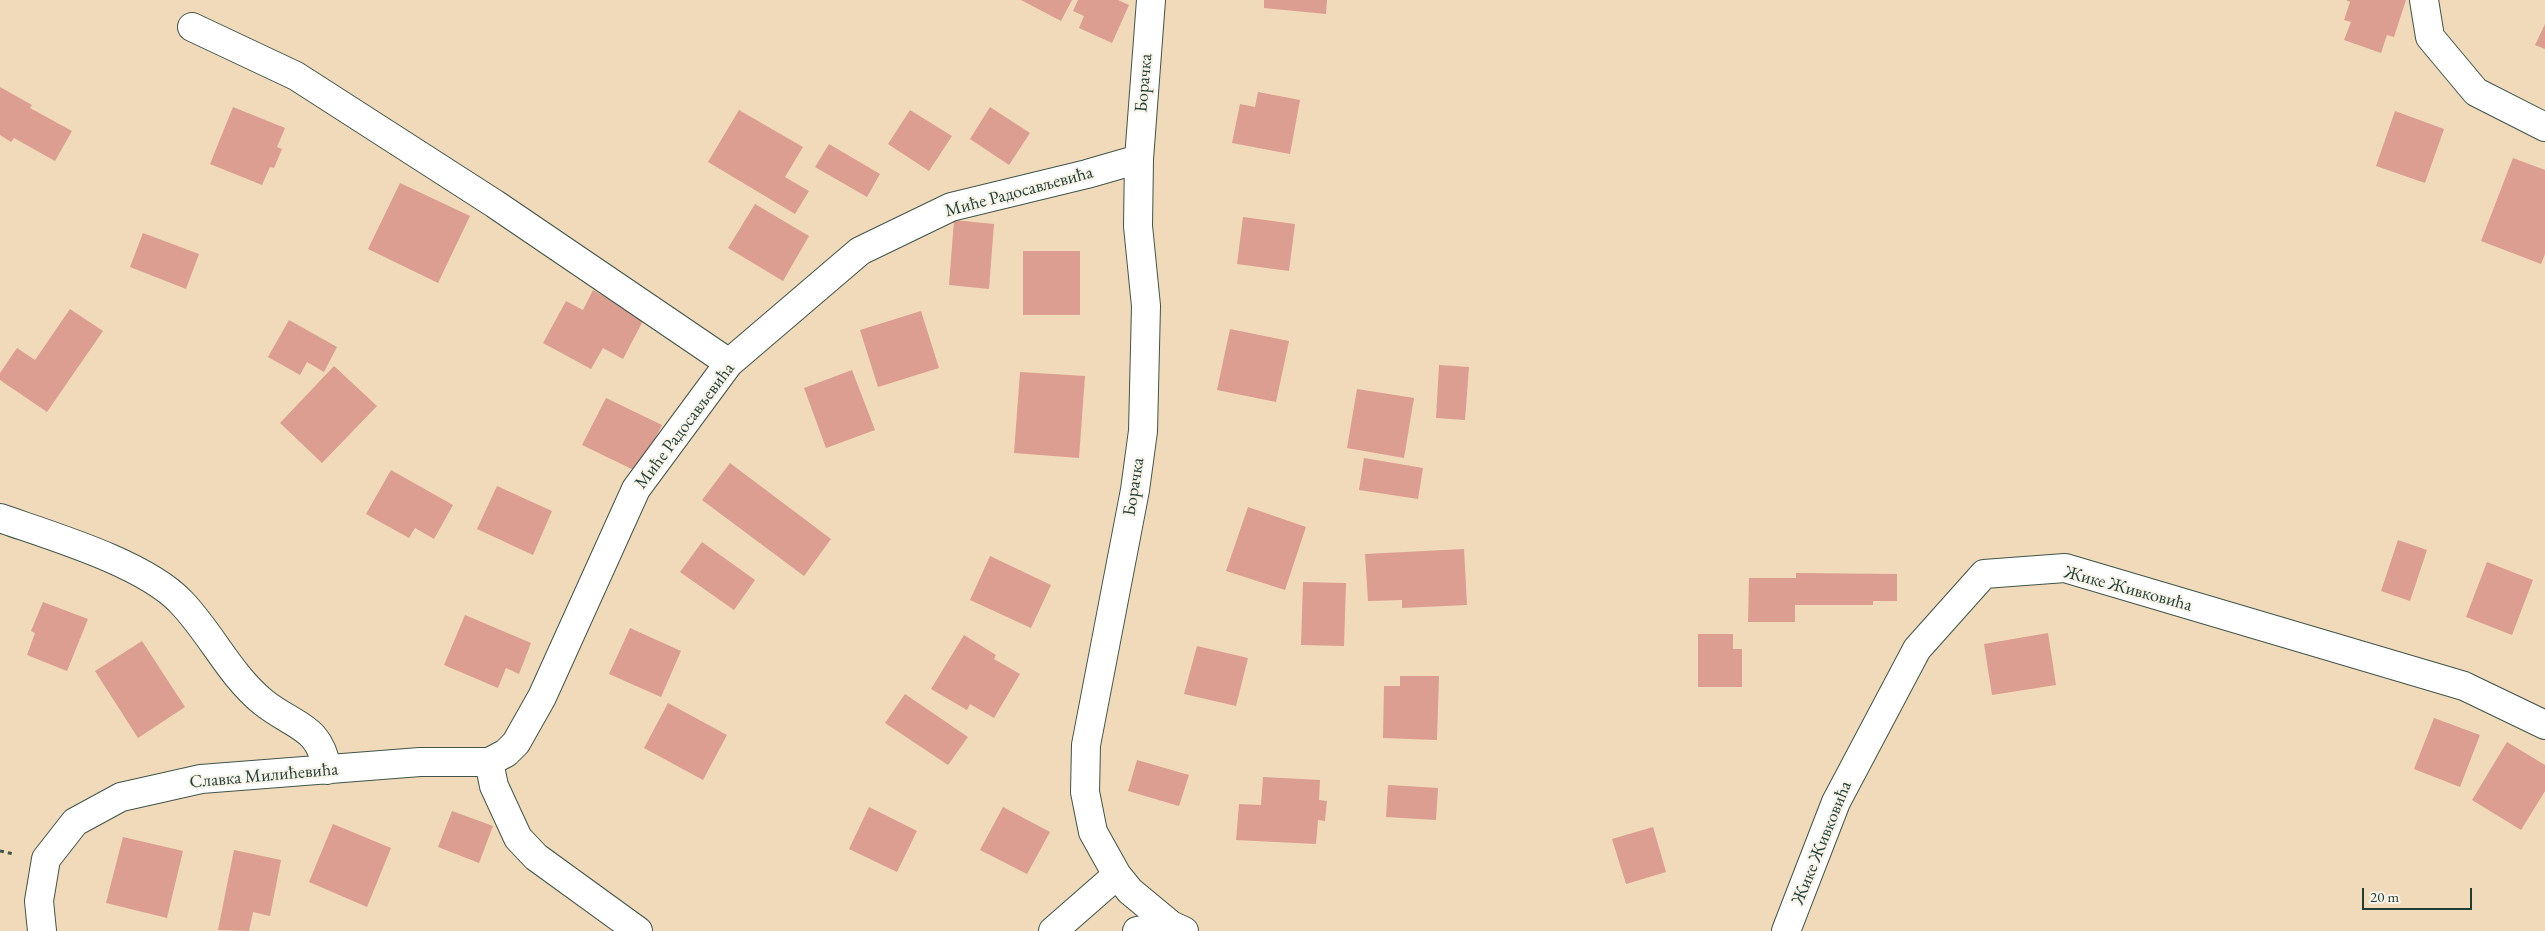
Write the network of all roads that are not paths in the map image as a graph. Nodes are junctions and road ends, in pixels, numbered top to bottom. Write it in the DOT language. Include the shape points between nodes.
graph roads {
  1 [pos="1151,0"];
  2 [pos="2424,0"];
  3 [pos="192,27"];
  4 [pos="2545,127"];
  5 [pos="1139,159"];
  6 [pos="729,363"];
  7 [pos="0,518"];
  8 [pos="2545,725"];
  9 [pos="489,762"];
  10 [pos="327,770"];
  11 [pos="1117,876"];
  12 [pos="1178,928"];
  13 [pos="42,931"];
  14 [pos="638,931"];
  15 [pos="1053,931"];
  16 [pos="1137,931"];
  17 [pos="1786,931"];
  1 -- 5 [label="street, Борачка"];
  2 -- 4 [label="street" via="2430,37 2476,92"];
  3 -- 6 [label="street" via="296,76 504,210"];
  5 -- 6 [label="street, Миће Радосављевића" via="951,207 860,251"];
  5 -- 11 [label="street, Борачка" via="1138,226 1146,306 1143,430 1135,490 1086,745 1085,792 1094,832"];
  6 -- 9 [label="street, Миће Радосављевића" via="636,489 542,697 516,743"];
  7 -- 10 [label="street" via="119,562 181,601 220,654 263,702 312,735 324,752"];
  8 -- 17 [label="street, Жике Живковића" via="2464,686 2065,568 1984,574 1916,649 1836,802"];
  9 -- 10 [label="street, Славка Милићевића" via="420,762"];
  9 -- 14 [label="street" via="494,786 518,838 536,857"];
  10 -- 13 [label="street, Славка Милићевића" via="201,779 120,797 75,822 46,860 39,901"];
  11 -- 12 [label="street, Борачка" via="1130,891"];
  11 -- 15 [label="street"];
  12 -- 16 [label="street"];
}
